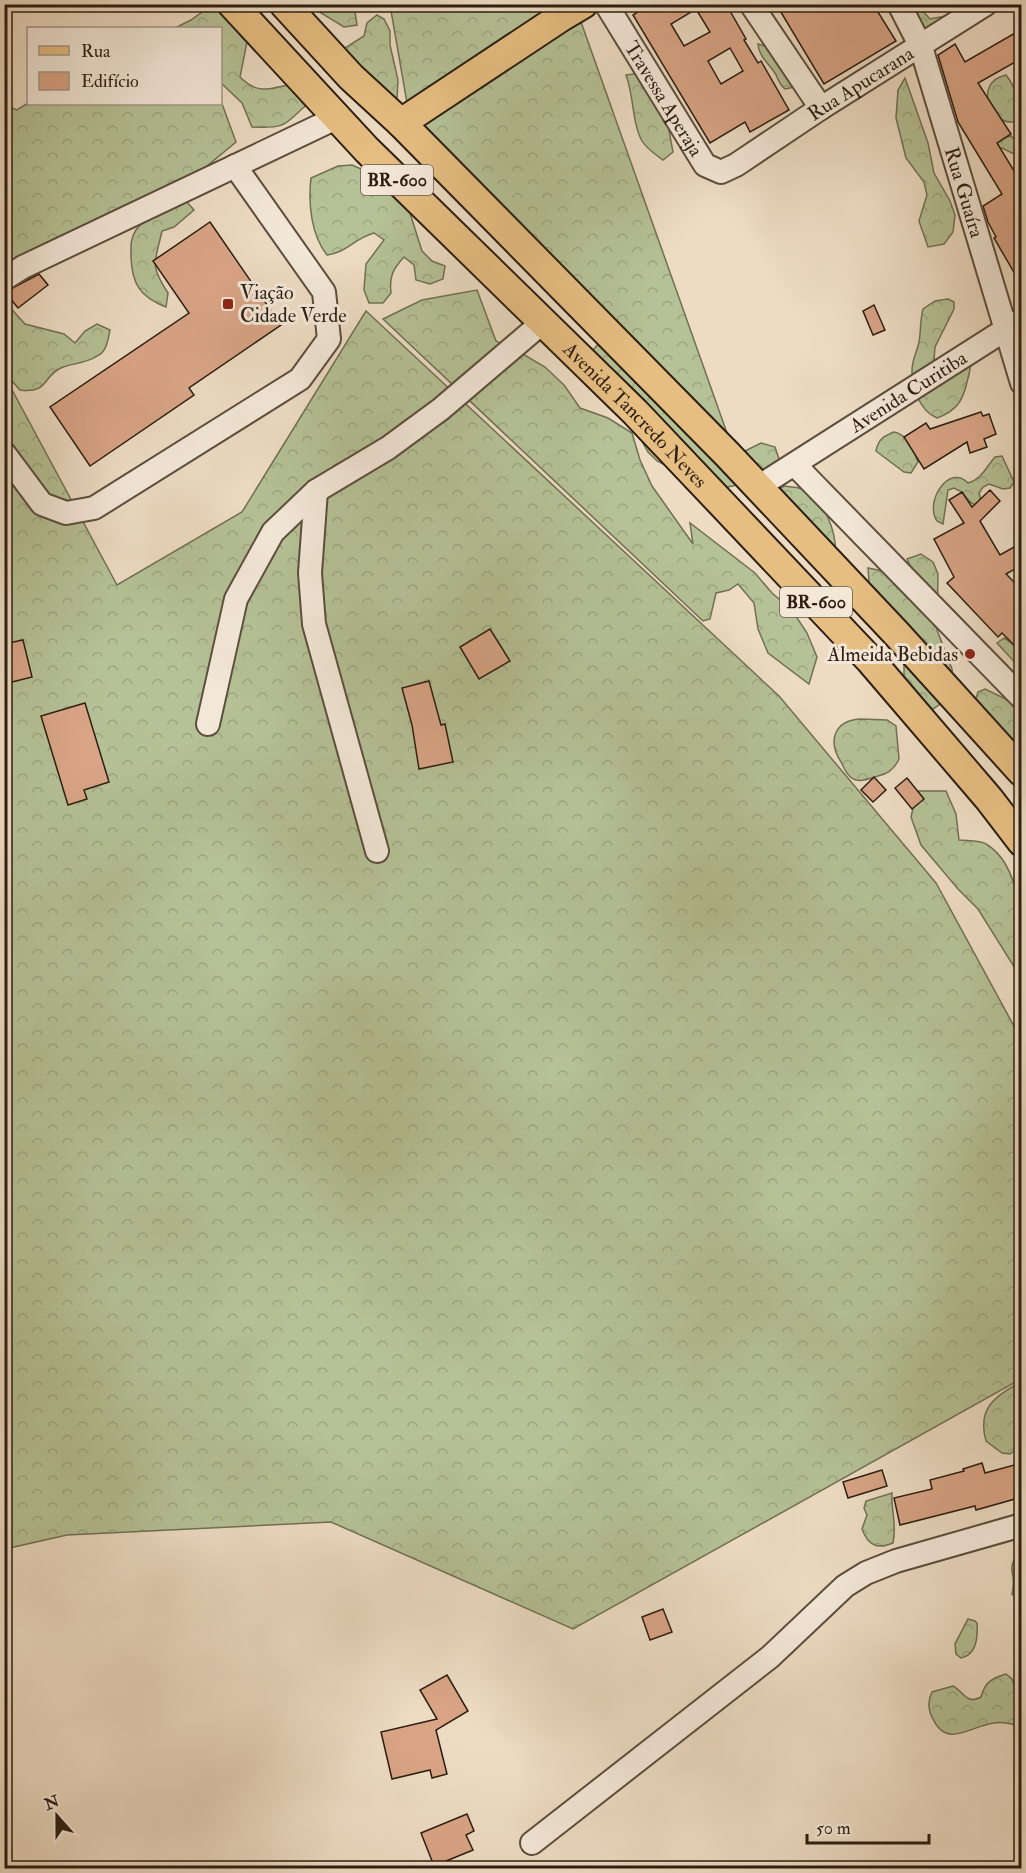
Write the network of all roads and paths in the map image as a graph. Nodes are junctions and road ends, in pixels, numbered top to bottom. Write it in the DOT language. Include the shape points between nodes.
graph roads {
  1 [pos="232,4"];
  2 [pos="267,4"];
  3 [pos="284,4"];
  4 [pos="606,4"];
  5 [pos="751,4"];
  6 [pos="899,4"];
  7 [pos="986,4"];
  8 [pos="567,9"];
  9 [pos="921,47"];
  10 [pos="351,77"];
  11 [pos="821,108"];
  12 [pos="336,118"];
  13 [pos="400,123"];
  14 [pos="736,165"];
  15 [pos="235,166"];
  16 [pos="484,210"];
  17 [pos="456,238"];
  18 [pos="4,279"];
  19 [pos="543,322"];
  20 [pos="1013,324"];
  21 [pos="1022,383"];
  22 [pos="4,453"];
  23 [pos="795,465"];
  24 [pos="758,487"];
  25 [pos="316,491"];
  26 [pos="1022,698"];
  27 [pos="208,724"];
  28 [pos="1022,772"];
  29 [pos="1022,842"];
  30 [pos="377,851"];
  31 [pos="1022,1525"];
  32 [pos="532,1844"];
  1 -- 12 [label="main road, Avenida Tancredo Neves / BR-600"];
  2 -- 10 [label="main road"];
  3 -- 10 [label="main road, Avenida Tancredo Neves / BR-600"];
  4 -- 14 [label="street, Travessa Aperaja" via="705,165 721,172"];
  5 -- 11 [label="street"];
  6 -- 9 [label="street, Rua Guaíra"];
  7 -- 9 [label="street, Rua Apucarana"];
  8 -- 13 [label="main road"];
  9 -- 11 [label="street, Rua Apucarana"];
  9 -- 20 [label="street, Rua Guaíra"];
  10 -- 13 [label="main road, Avenida Tancredo Neves / BR-600"];
  11 -- 14 [label="street, Rua Apucarana"];
  12 -- 15 [label="street"];
  12 -- 17 [label="main road, Avenida Tancredo Neves / BR-600"];
  13 -- 16 [label="main road, Avenida Tancredo Neves / BR-600"];
  15 -- 18 [label="street"];
  15 -- 22 [label="street" via="324,292 329,339 300,380 94,508 66,513 42,504"];
  16 -- 17 [label="main road" via="468,232"];
  16 -- 24 [label="main road, Avenida Tancredo Neves / BR-600"];
  17 -- 19 [label="main road, Avenida Tancredo Neves / BR-600"];
  19 -- 25 [label="street" via="441,409 388,448"];
  19 -- 29 [label="main road, Avenida Tancredo Neves / BR-600" via="635,412 870,660"];
  20 -- 21 [label="street, Rua Guaíra"];
  20 -- 23 [label="street, Avenida Curitiba"];
  23 -- 24 [label="street, Avenida Curitiba"];
  23 -- 26 [label="street"];
  24 -- 28 [label="main road, Avenida Tancredo Neves / BR-600"];
  25 -- 27 [label="street" via="273,532 236,599"];
  25 -- 30 [label="street" via="310,573 314,624"];
  31 -- 32 [label="street" via="896,1561 845,1586 770,1657"];
}
